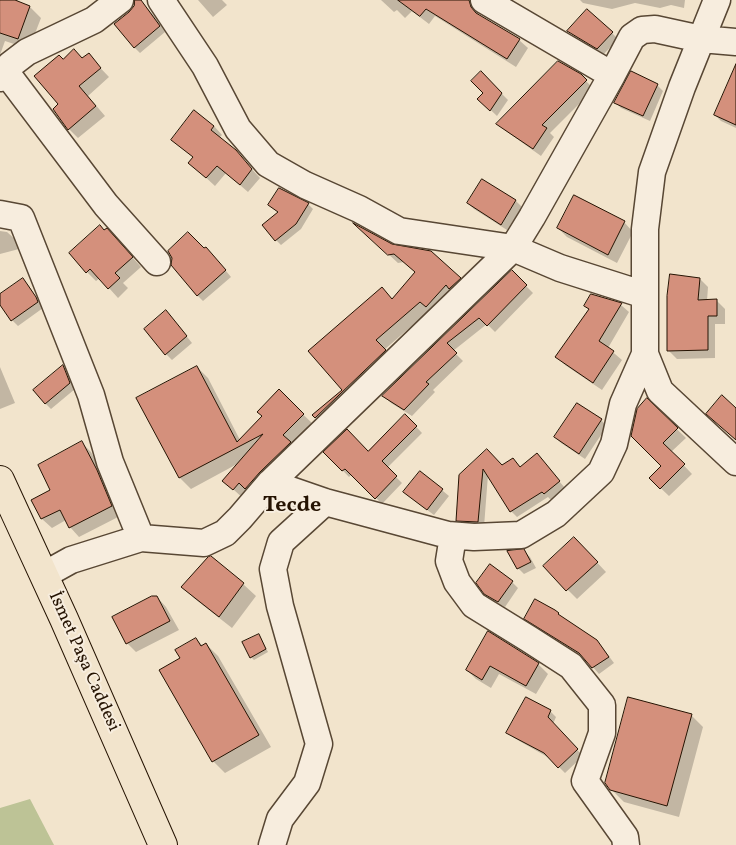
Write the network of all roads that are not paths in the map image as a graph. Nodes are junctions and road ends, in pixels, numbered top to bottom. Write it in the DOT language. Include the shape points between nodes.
graph roads {
  1 [pos="120,0"];
  2 [pos="161,0"];
  3 [pos="484,0"];
  4 [pos="717,0"];
  5 [pos="702,39"];
  6 [pos="736,42"];
  7 [pos="3,74"];
  8 [pos="612,75"];
  9 [pos="0,214"];
  10 [pos="513,248"];
  11 [pos="157,262"];
  12 [pos="645,295"];
  13 [pos="645,354"];
  14 [pos="736,462"];
  15 [pos="0,480"];
  16 [pos="270,483"];
  17 [pos="325,502"];
  18 [pos="453,536"];
  19 [pos="141,538"];
  20 [pos="44,575"];
  21 [pos="163,845"];
  22 [pos="272,845"];
  23 [pos="626,845"];
  1 -- 7 [label="street" via="94,20 27,52"];
  2 -- 10 [label="street" via="205,66 238,129 268,164 399,231"];
  3 -- 8 [label="street"];
  4 -- 5 [label="street"];
  5 -- 6 [label="street"];
  5 -- 8 [label="street" via="656,29 642,30 632,37"];
  5 -- 12 [label="street" via="652,172 645,229"];
  7 -- 11 [label="street" via="106,205"];
  8 -- 10 [label="street"];
  9 -- 19 [label="street" via="21,218 91,395 110,462"];
  10 -- 12 [label="street" via="560,268"];
  10 -- 16 [label="street"];
  12 -- 13 [label="street"];
  13 -- 14 [label="street" via="660,391"];
  13 -- 18 [label="street" via="623,404 614,444 600,472 556,514 522,535"];
  15 -- 20 [label="main road, İsmet Paşa Caddesi"];
  16 -- 17 [label="street"];
  16 -- 19 [label="street" via="225,533 204,543"];
  17 -- 18 [label="street"];
  17 -- 22 [label="street" via="281,542 273,569 280,606 319,744 307,783 280,819"];
  18 -- 23 [label="street" via="449,561 457,582 474,605 571,666 602,705 602,733 585,781 624,837"];
  19 -- 20 [label="street" via="71,560"];
  20 -- 21 [label="main road, İsmet Paşa Caddesi"];
}
